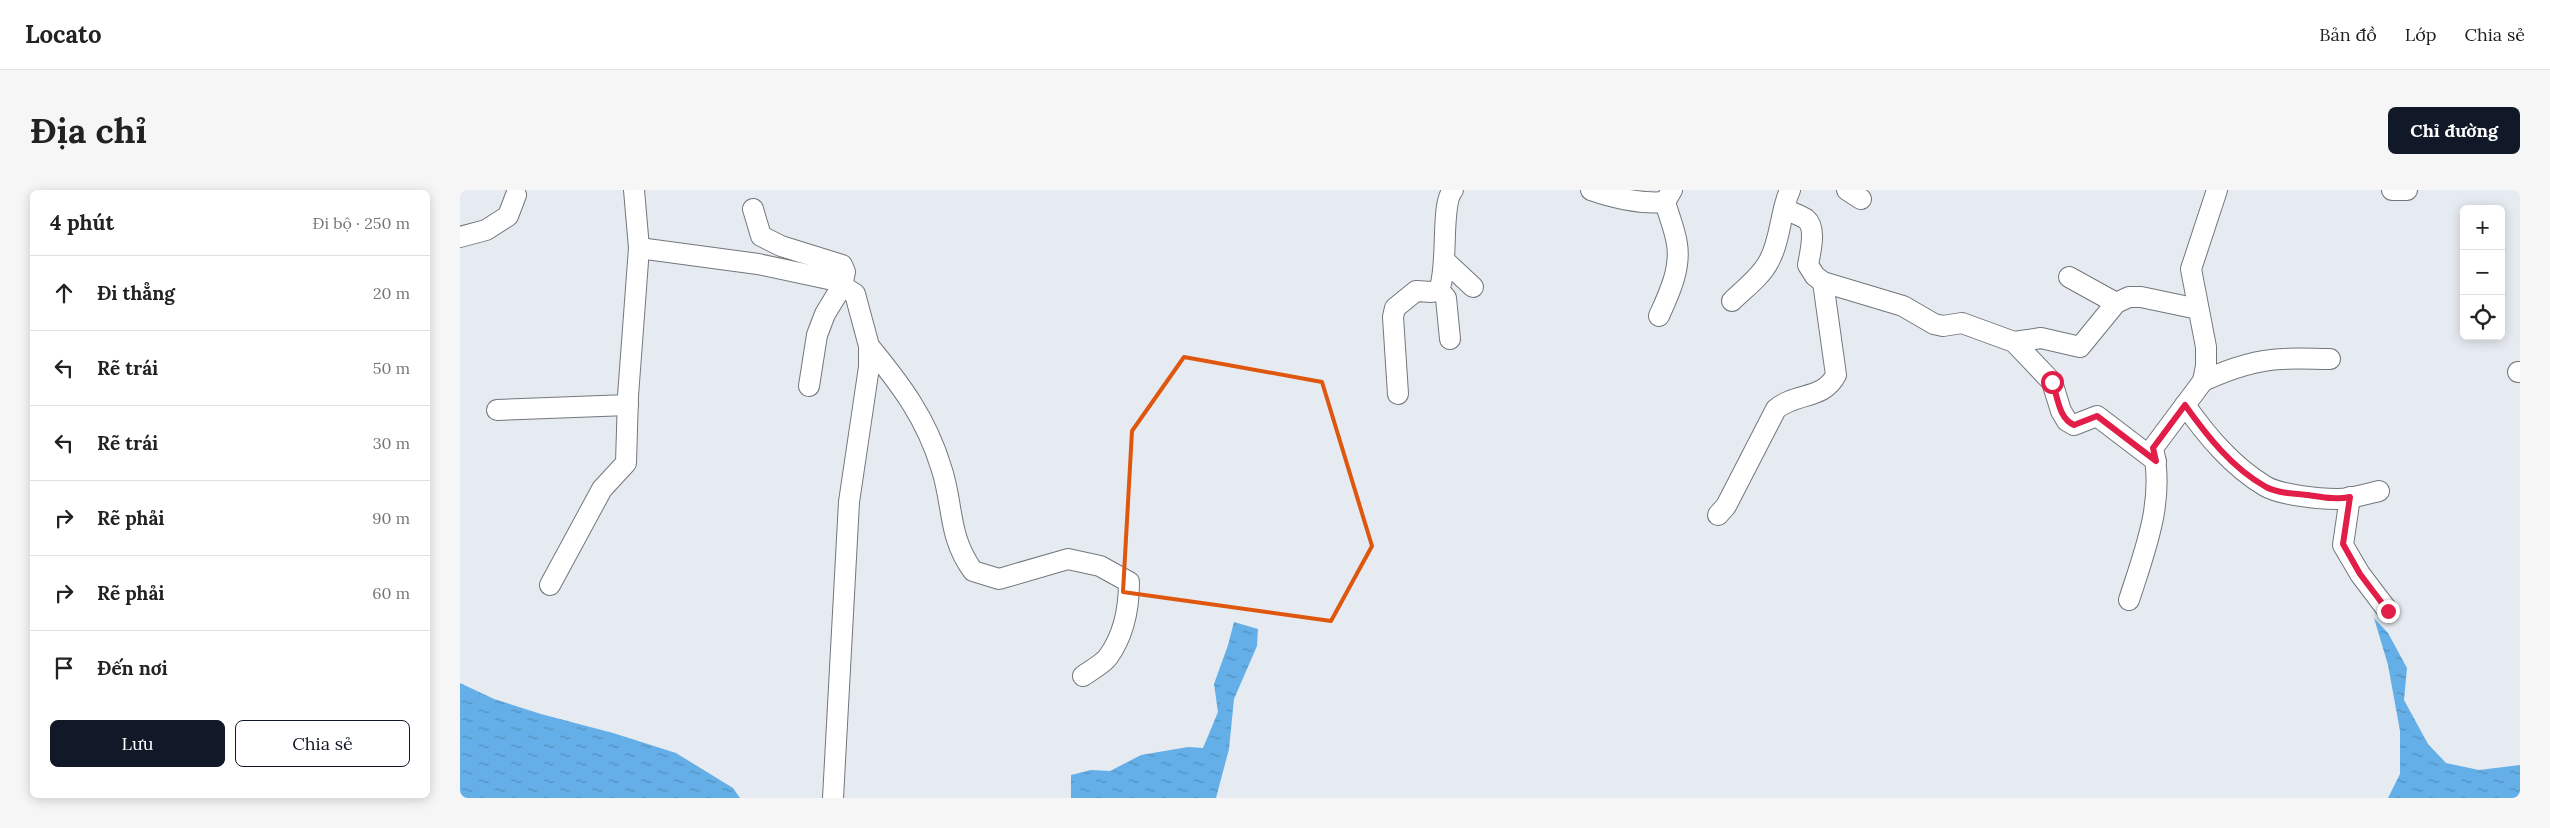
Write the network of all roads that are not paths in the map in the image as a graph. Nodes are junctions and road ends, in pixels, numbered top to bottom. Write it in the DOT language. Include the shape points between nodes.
graph roads {
  1 [pos="634,190"];
  2 [pos="1453,190"];
  3 [pos="1591,190"];
  4 [pos="2217,190"];
  5 [pos="2392,190"];
  6 [pos="2408,190"];
  7 [pos="516,192"];
  8 [pos="1668,196"];
  9 [pos="1787,199"];
  10 [pos="753,210"];
  11 [pos="460,237"];
  12 [pos="639,248"];
  13 [pos="1444,260"];
  14 [pos="2069,277"];
  15 [pos="1823,282"];
  16 [pos="842,286"];
  17 [pos="1473,287"];
  18 [pos="1439,290"];
  19 [pos="1732,301"];
  20 [pos="2116,303"];
  21 [pos="2198,309"];
  22 [pos="1659,316"];
  23 [pos="1450,339"];
  24 [pos="2014,342"];
  25 [pos="869,346"];
  26 [pos="2330,360"];
  27 [pos="2202,381"];
  28 [pos="809,386"];
  29 [pos="1398,394"];
  30 [pos="628,405"];
  31 [pos="2185,405"];
  32 [pos="497,410"];
  33 [pos="2156,461"];
  34 [pos="2379,491"];
  35 [pos="2350,497"];
  36 [pos="1718,515"];
  37 [pos="550,585"];
  38 [pos="2129,600"];
  39 [pos="2388,611"];
  40 [pos="1083,676"];
  41 [pos="833,798"];
  1 -- 12 [label="street"];
  2 -- 13 [label="street" via="1448,202"];
  3 -- 8 [label="street" via="1652,203"];
  4 -- 21 [label="street" via="2192,269"];
  5 -- 6 [label="street"];
  7 -- 11 [label="street" via="508,216 486,230"];
  8 -- 22 [label="street" via="1677,245 1677,268"];
  9 -- 15 [label="street" via="1811,226 1808,265"];
  9 -- 19 [label="street" via="1770,260"];
  10 -- 16 [label="street" via="761,236 781,246 842,265 845,272"];
  12 -- 16 [label="street" via="758,264 833,280"];
  12 -- 30 [label="street"];
  13 -- 17 [label="street"];
  13 -- 18 [label="street"];
  14 -- 20 [label="street"];
  15 -- 24 [label="street" via="1903,306 1934,324 1962,323"];
  15 -- 36 [label="street" via="1836,374 1831,385 1820,392 1786,401 1776,409 1726,506"];
  16 -- 25 [label="street" via="855,294"];
  16 -- 28 [label="street" via="817,335"];
  18 -- 23 [label="street" via="1446,298"];
  18 -- 29 [label="street" via="1416,291 1395,308"];
  20 -- 21 [label="street" via="2129,297 2141,297"];
  20 -- 24 [label="street" via="2080,347 2041,338"];
  21 -- 27 [label="street" via="2206,347"];
  24 -- 33 [label="street" via="2052,382 2067,421 2074,425 2097,416"];
  25 -- 40 [label="street" via="904,389 928,432 942,468 957,548 972,572 999,579 1068,559 1100,566 1129,582 1123,631 1107,658"];
  25 -- 41 [label="street" via="869,367 849,502"];
  26 -- 27 [label="street" via="2283,358 2222,372"];
  27 -- 31 [label="street"];
  30 -- 32 [label="street"];
  30 -- 37 [label="street" via="626,463 602,489"];
  31 -- 33 [label="street" via="2153,448"];
  31 -- 35 [label="street" via="2206,435 2232,461 2267,487 2338,499"];
  33 -- 38 [label="street" via="2153,523"];
  34 -- 35 [label="street"];
  35 -- 39 [label="street" via="2343,544 2360,574"];
}
